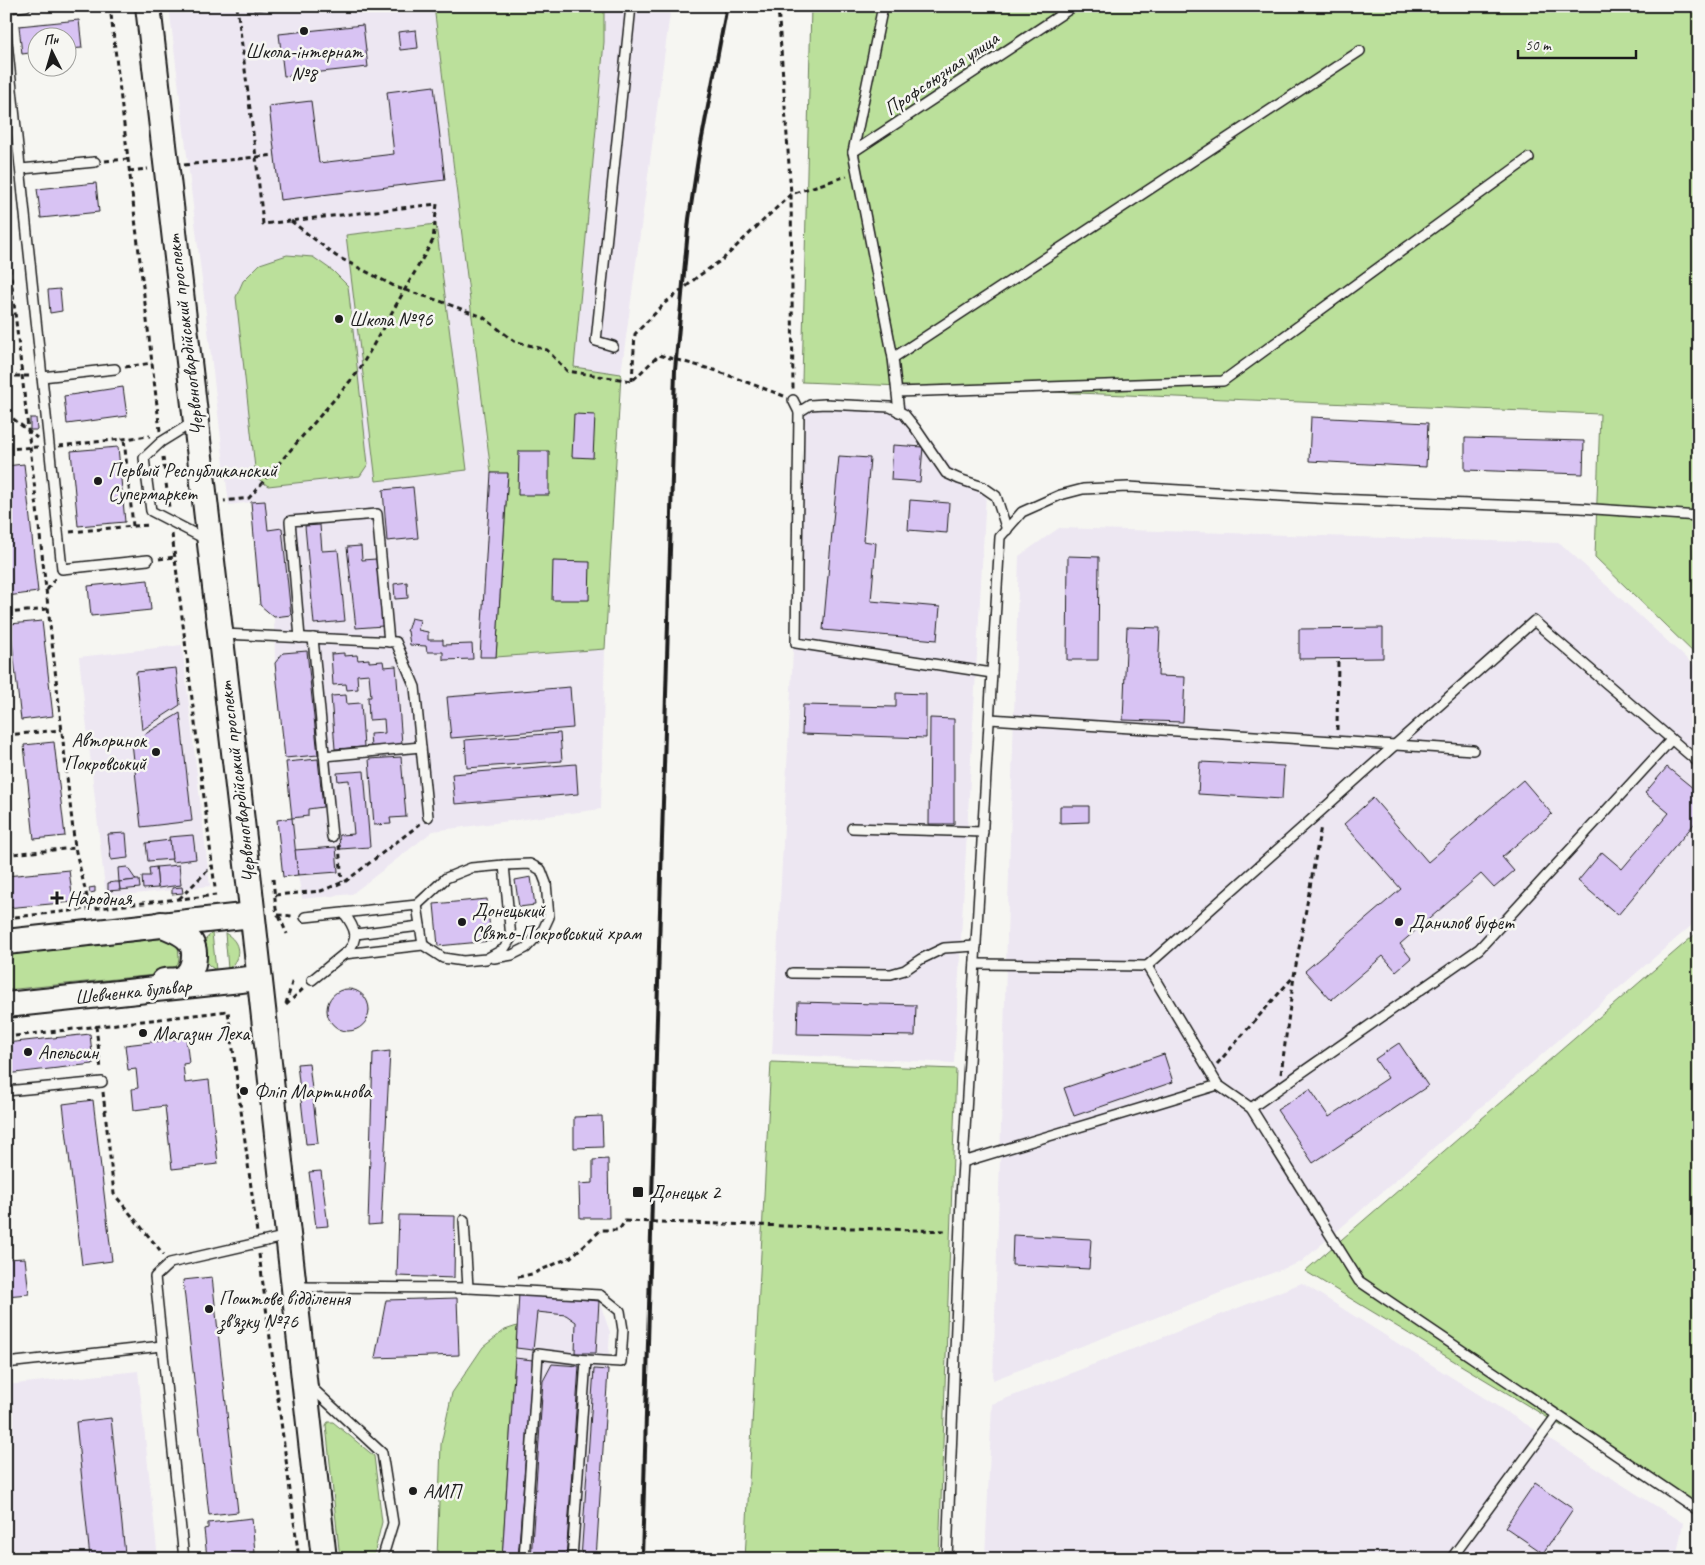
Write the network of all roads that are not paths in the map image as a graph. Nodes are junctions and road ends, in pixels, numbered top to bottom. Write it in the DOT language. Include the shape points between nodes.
graph roads {
  1 [pos="26,6"];
  2 [pos="148,6"];
  3 [pos="631,6"];
  4 [pos="883,6"];
  5 [pos="1074,6"];
  6 [pos="6,8"];
  7 [pos="6,32"];
  8 [pos="1360,51"];
  9 [pos="853,152"];
  10 [pos="1529,158"];
  11 [pos="95,162"];
  12 [pos="20,169"];
  13 [pos="613,346"];
  14 [pos="892,358"];
  15 [pos="115,369"];
  16 [pos="42,377"];
  17 [pos="897,392"];
  18 [pos="793,400"];
  19 [pos="799,412"];
  20 [pos="899,412"];
  21 [pos="195,421"];
  22 [pos="1699,516"];
  23 [pos="1006,530"];
  24 [pos="209,541"];
  25 [pos="148,560"];
  26 [pos="220,634"];
  27 [pos="300,638"];
  28 [pos="313,638"];
  29 [pos="389,642"];
  30 [pos="992,673"];
  31 [pos="990,718"];
  32 [pos="1672,740"];
  33 [pos="1395,745"];
  34 [pos="421,748"];
  35 [pos="1473,750"];
  36 [pos="324,756"];
  37 [pos="1699,763"];
  38 [pos="428,818"];
  39 [pos="852,828"];
  40 [pos="983,832"];
  41 [pos="332,837"];
  42 [pos="504,865"];
  43 [pos="417,905"];
  44 [pos="344,913"];
  45 [pos="252,915"];
  46 [pos="304,917"];
  47 [pos="160,924"];
  48 [pos="420,926"];
  49 [pos="356,934"];
  50 [pos="6,942"];
  51 [pos="423,945"];
  52 [pos="976,946"];
  53 [pos="344,954"];
  54 [pos="486,959"];
  55 [pos="975,964"];
  56 [pos="1147,966"];
  57 [pos="792,973"];
  58 [pos="260,978"];
  59 [pos="312,980"];
  60 [pos="6,1000"];
  61 [pos="6,1005"];
  62 [pos="102,1082"];
  63 [pos="1218,1086"];
  64 [pos="6,1091"];
  65 [pos="1251,1108"];
  66 [pos="963,1162"];
  67 [pos="464,1220"];
  68 [pos="288,1236"];
  69 [pos="294,1286"];
  70 [pos="468,1288"];
  71 [pos="162,1346"];
  72 [pos="586,1360"];
  73 [pos="6,1363"];
  74 [pos="304,1380"];
  75 [pos="1557,1415"];
  76 [pos="1699,1511"];
  77 [pos="184,1559"];
  78 [pos="324,1559"];
  79 [pos="382,1559"];
  80 [pos="524,1559"];
  81 [pos="572,1559"];
  82 [pos="947,1559"];
  83 [pos="1451,1559"];
  1 -- 6 [label="lane"];
  2 -- 21 [label="main road, Червоногвардійський проспект"];
  3 -- 13 [label="lane" via="596,341"];
  4 -- 9 [label="lane"];
  5 -- 9 [label="lane, Профсоюзная улица"];
  7 -- 12 [label="lane"];
  8 -- 14 [label="lane"];
  9 -- 14 [label="lane"];
  10 -- 17 [label="lane" via="1223,381"];
  11 -- 12 [label="lane"];
  12 -- 16 [label="lane"];
  14 -- 17 [label="lane"];
  15 -- 16 [label="lane"];
  16 -- 25 [label="lane" via="62,569"];
  17 -- 20 [label="lane"];
  18 -- 19 [label="lane"];
  19 -- 20 [label="lane" via="810,405 826,404 890,407"];
  19 -- 30 [label="lane" via="796,643"];
  20 -- 23 [label="lane" via="916,429 946,473 983,487 996,496"];
  21 -- 24 [label="main road, Червоногвардійський проспект"];
  21 -- 24 [label="lane" via="161,438 144,458 152,511"];
  22 -- 23 [label="lane" via="1128,487 1083,489 1060,495 1022,512"];
  23 -- 30 [label="lane" via="1000,537"];
  24 -- 26 [label="main road, Червоногвардійський проспект"];
  26 -- 27 [label="lane"];
  26 -- 45 [label="main road, Червоногвардійський проспект"];
  27 -- 28 [label="lane"];
  27 -- 29 [label="lane" via="290,521 377,514"];
  28 -- 29 [label="lane"];
  28 -- 36 [label="lane"];
  29 -- 34 [label="lane" via="396,642 415,686"];
  30 -- 31 [label="lane"];
  31 -- 33 [label="lane"];
  31 -- 40 [label="lane"];
  32 -- 33 [label="lane" via="1534,620"];
  32 -- 37 [label="lane"];
  32 -- 65 [label="lane" via="1479,949"];
  33 -- 35 [label="lane"];
  33 -- 56 [label="lane"];
  34 -- 36 [label="lane"];
  34 -- 38 [label="lane"];
  36 -- 41 [label="lane"];
  39 -- 40 [label="lane"];
  40 -- 52 [label="lane"];
  42 -- 43 [label="lane" via="471,868 446,878"];
  42 -- 54 [label="lane" via="511,938 504,949"];
  42 -- 54 [label="lane" via="530,864 541,870 546,883 549,916 543,930 526,948"];
  43 -- 44 [label="lane"];
  43 -- 48 [label="lane"];
  44 -- 46 [label="lane"];
  44 -- 49 [label="lane"];
  45 -- 47 [label="main road"];
  45 -- 58 [label="main road, Червоногвардійський проспект"];
  47 -- 50 [label="main road"];
  47 -- 60 [label="main road" via="189,940 193,948 190,972 182,979"];
  48 -- 49 [label="lane"];
  48 -- 51 [label="lane"];
  49 -- 53 [label="lane" via="353,946"];
  51 -- 53 [label="lane"];
  51 -- 54 [label="lane" via="443,958 463,961"];
  52 -- 55 [label="lane"];
  52 -- 57 [label="lane" via="944,948 892,974"];
  53 -- 59 [label="lane"];
  55 -- 56 [label="lane"];
  55 -- 66 [label="lane"];
  56 -- 63 [label="lane"];
  58 -- 61 [label="main road, Шевченка бульвар"];
  58 -- 68 [label="main road, Червоногвардійський проспект"];
  62 -- 64 [label="lane"];
  63 -- 65 [label="lane"];
  63 -- 66 [label="lane"];
  65 -- 75 [label="lane" via="1359,1281"];
  66 -- 82 [label="lane"];
  67 -- 70 [label="lane"];
  68 -- 69 [label="main road, Червоногвардійський проспект"];
  68 -- 71 [label="lane" via="170,1262 155,1277"];
  69 -- 70 [label="lane"];
  69 -- 74 [label="main road, Червоногвардійський проспект"];
  70 -- 72 [label="lane" via="600,1295 620,1311 623,1330 621,1362"];
  71 -- 73 [label="lane"];
  71 -- 77 [label="lane"];
  72 -- 80 [label="lane" via="538,1354"];
  72 -- 81 [label="lane"];
  74 -- 78 [label="main road, Червоногвардійський проспект"];
  74 -- 79 [label="lane" via="382,1452 393,1523"];
  75 -- 76 [label="lane"];
  75 -- 83 [label="lane"];
}
